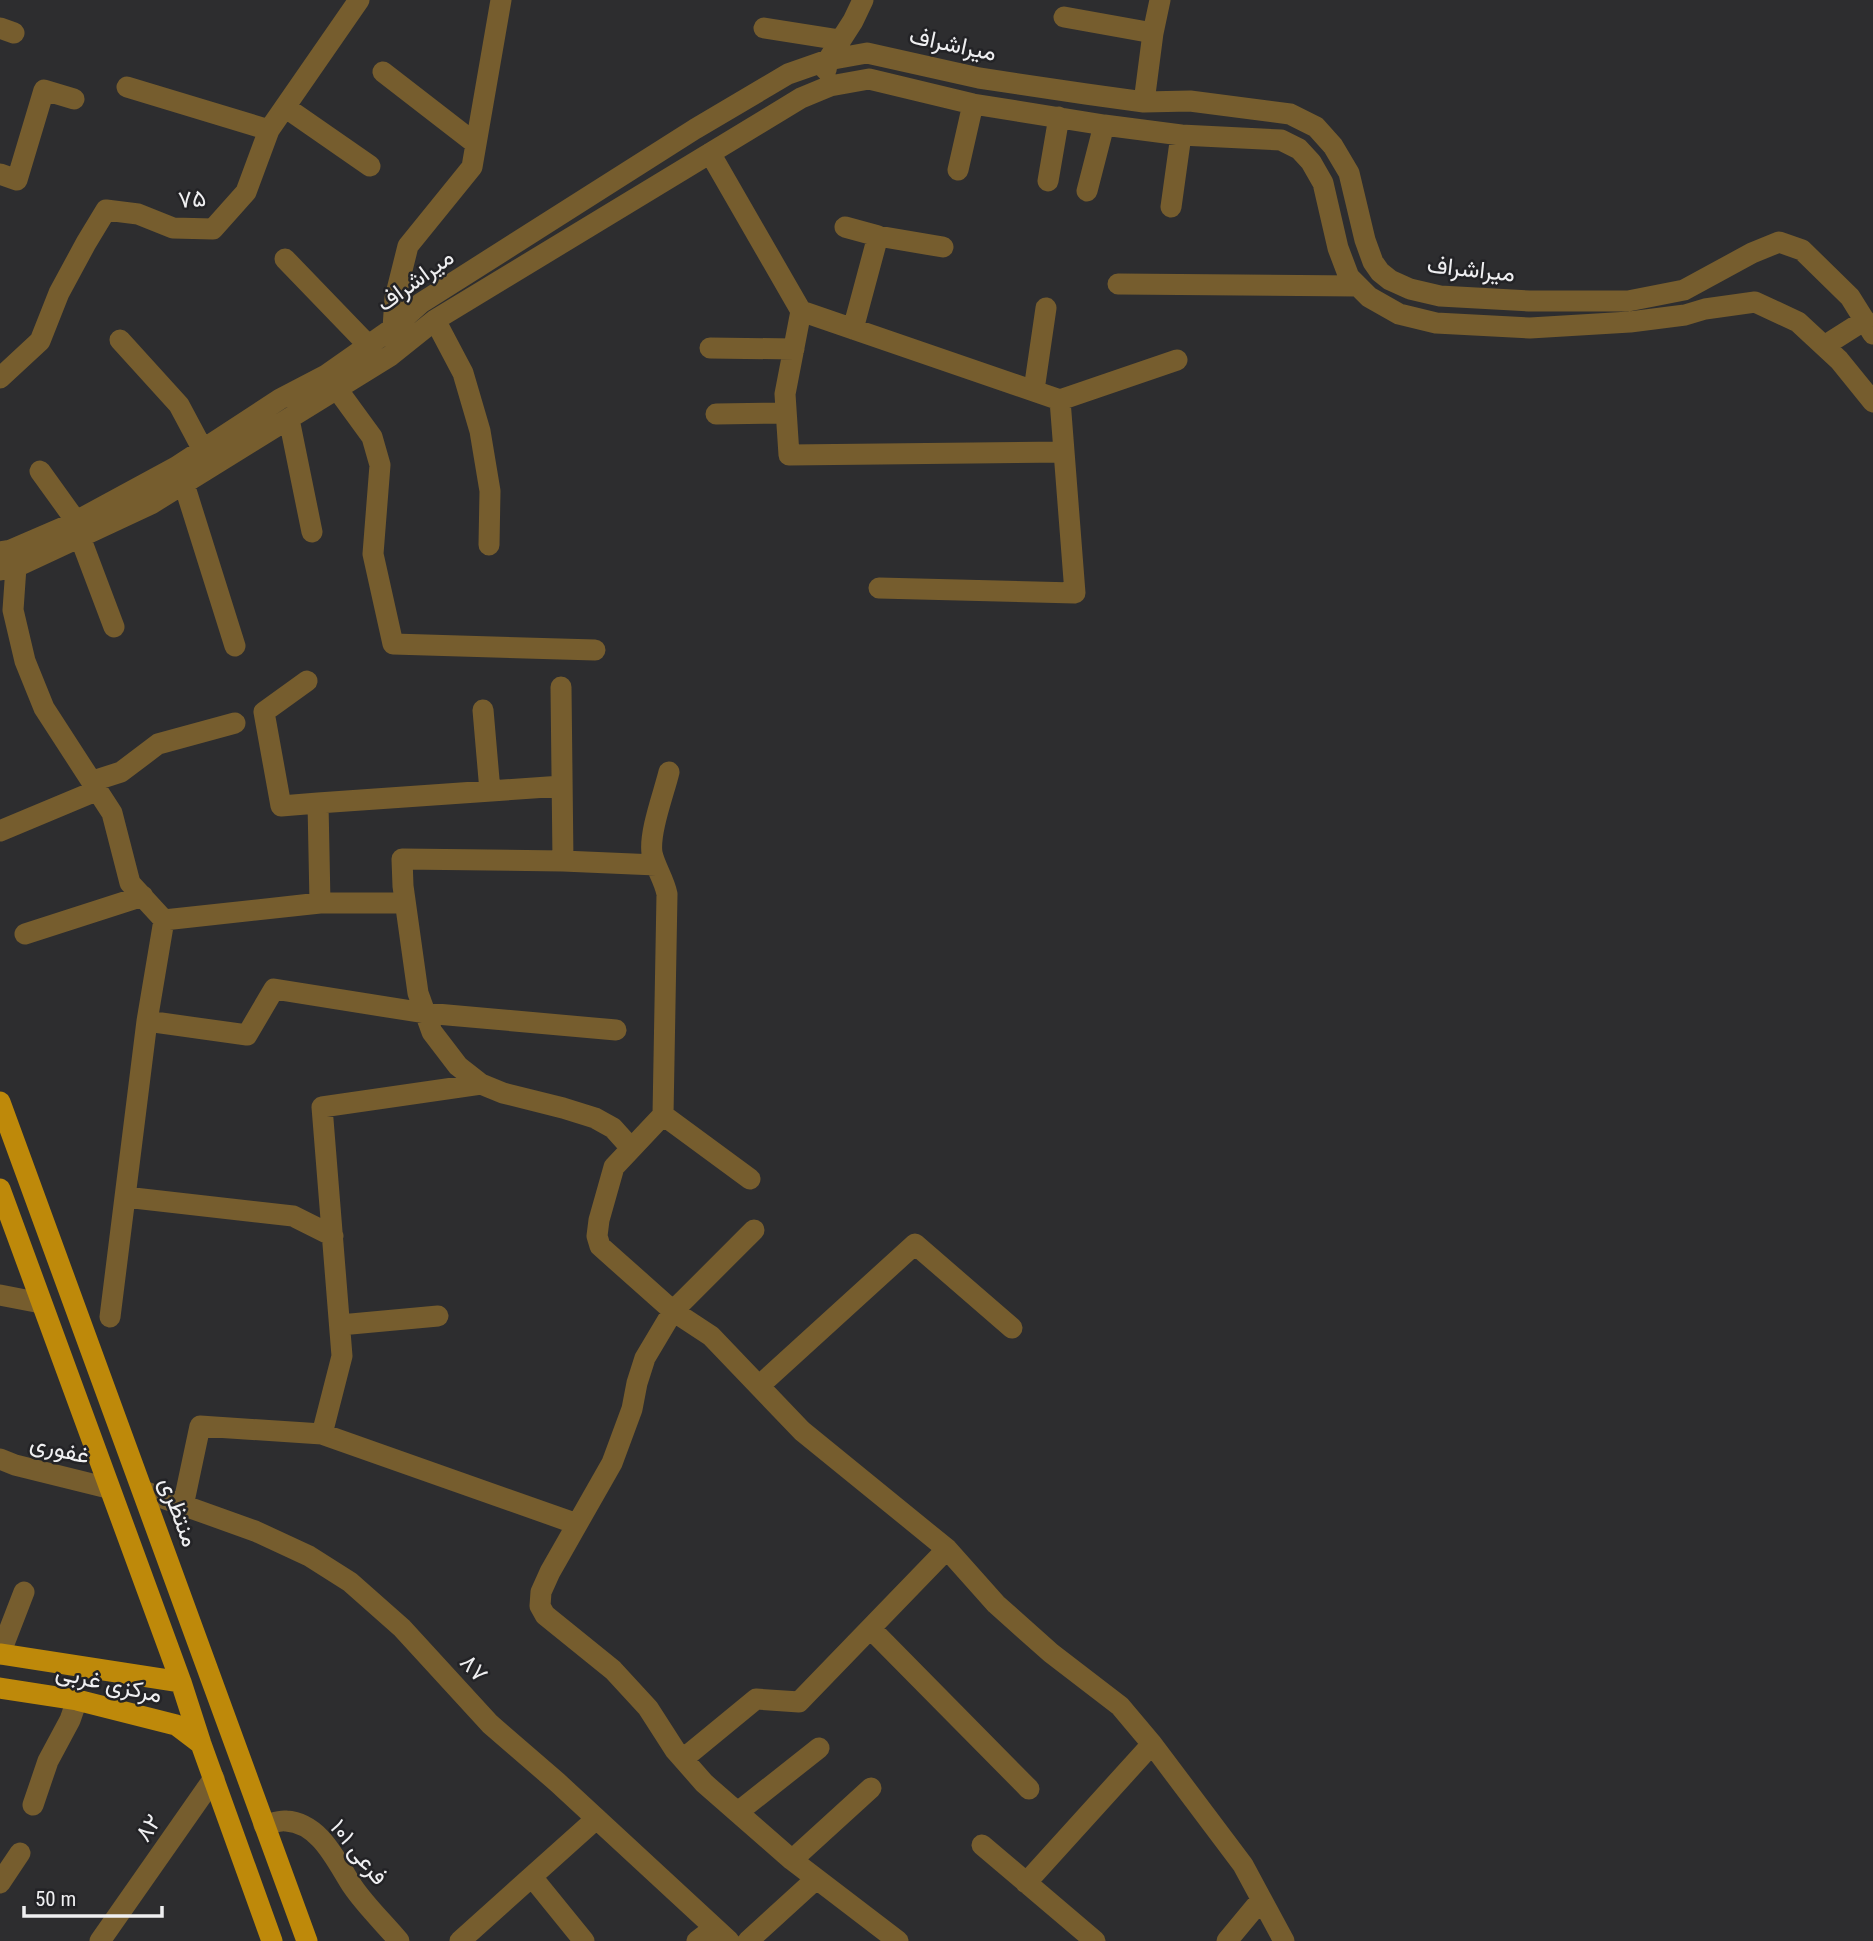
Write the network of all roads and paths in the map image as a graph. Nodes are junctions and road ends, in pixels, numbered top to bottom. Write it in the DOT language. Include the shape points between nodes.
graph roads {
  1 [pos="359,0"];
  2 [pos="500,0"];
  3 [pos="863,0"];
  4 [pos="1160,0"];
  5 [pos="1063,17"];
  6 [pos="764,28"];
  7 [pos="1153,33"];
  8 [pos="840,40"];
  9 [pos="828,60"];
  10 [pos="383,72"];
  11 [pos="127,87"];
  12 [pos="820,88"];
  13 [pos="1086,94"];
  14 [pos="74,99"];
  15 [pos="1144,102"];
  16 [pos="974,104"];
  17 [pos="285,107"];
  18 [pos="1059,117"];
  19 [pos="1081,121"];
  20 [pos="1104,125"];
  21 [pos="269,130"];
  22 [pos="1181,135"];
  23 [pos="476,144"];
  24 [pos="710,153"];
  25 [pos="369,166"];
  26 [pos="958,170"];
  27 [pos="0,174"];
  28 [pos="1048,181"];
  29 [pos="1087,191"];
  30 [pos="1171,207"];
  31 [pos="845,227"];
  32 [pos="878,236"];
  33 [pos="943,247"];
  34 [pos="285,259"];
  35 [pos="1118,285"];
  36 [pos="1357,286"];
  37 [pos="1046,308"];
  38 [pos="801,310"];
  39 [pos="435,320"];
  40 [pos="1869,327"];
  41 [pos="853,329"];
  42 [pos="396,338"];
  43 [pos="120,340"];
  44 [pos="368,345"];
  45 [pos="1824,346"];
  46 [pos="710,348"];
  47 [pos="794,349"];
  48 [pos="1177,360"];
  49 [pos="0,378"];
  50 [pos="337,389"];
  51 [pos="1034,390"];
  52 [pos="1060,400"];
  53 [pos="1873,402"];
  54 [pos="786,413"];
  55 [pos="716,414"];
  56 [pos="289,419"];
  57 [pos="203,450"];
  58 [pos="1064,452"];
  59 [pos="40,471"];
  60 [pos="184,484"];
  61 [pos="78,529"];
  62 [pos="312,532"];
  63 [pos="489,545"];
  64 [pos="0,552"];
  65 [pos="8,568"];
  66 [pos="879,588"];
  67 [pos="114,627"];
  68 [pos="235,646"];
  69 [pos="596,650"];
  70 [pos="307,681"];
  71 [pos="561,687"];
  72 [pos="483,710"];
  73 [pos="235,723"];
  74 [pos="669,772"];
  75 [pos="95,786"];
  76 [pos="562,786"];
  77 [pos="490,791"];
  78 [pos="318,803"];
  79 [pos="0,831"];
  80 [pos="563,861"];
  81 [pos="656,865"];
  82 [pos="143,896"];
  83 [pos="320,903"];
  84 [pos="405,903"];
  85 [pos="164,920"];
  86 [pos="25,934"];
  87 [pos="425,1013"];
  88 [pos="146,1021"];
  89 [pos="616,1030"];
  90 [pos="481,1084"];
  91 [pos="0,1102"];
  92 [pos="663,1115"];
  93 [pos="631,1148"];
  94 [pos="750,1179"];
  95 [pos="0,1189"];
  96 [pos="125,1197"];
  97 [pos="754,1230"];
  98 [pos="332,1236"];
  99 [pos="0,1295"];
  100 [pos="41,1303"];
  101 [pos="673,1311"];
  102 [pos="438,1316"];
  103 [pos="110,1317"];
  104 [pos="340,1325"];
  105 [pos="1012,1328"];
  106 [pos="759,1386"];
  107 [pos="322,1434"];
  108 [pos="0,1459"];
  109 [pos="108,1488"];
  110 [pos="143,1491"];
  111 [pos="184,1506"];
  112 [pos="577,1524"];
  113 [pos="947,1549"];
  114 [pos="24,1592"];
  115 [pos="871,1629"];
  116 [pos="0,1654"];
  117 [pos="181,1682"];
  118 [pos="0,1688"];
  119 [pos="77,1700"];
  120 [pos="201,1744"];
  121 [pos="1152,1744"];
  122 [pos="819,1748"];
  123 [pos="683,1759"];
  124 [pos="214,1779"];
  125 [pos="871,1788"];
  126 [pos="1028,1789"];
  127 [pos="33,1805"];
  128 [pos="738,1812"];
  129 [pos="596,1819"];
  130 [pos="264,1825"];
  131 [pos="982,1845"];
  132 [pos="20,1853"];
  133 [pos="793,1860"];
  134 [pos="532,1877"];
  135 [pos="816,1879"];
  136 [pos="0,1883"];
  137 [pos="1026,1883"];
  138 [pos="1261,1900"];
  139 [pos="713,1936"];
  140 [pos="100,1941"];
  141 [pos="272,1941"];
  142 [pos="307,1941"];
  143 [pos="399,1941"];
  144 [pos="460,1941"];
  145 [pos="584,1941"];
  146 [pos="748,1941"];
  147 [pos="898,1941"];
  148 [pos="1095,1941"];
  149 [pos="1227,1941"];
  150 [pos="1284,1941"];
  1 -- 17 [label="street, ۷۵"];
  2 -- 23 [label="street"];
  3 -- 8 [label="street"];
  4 -- 7 [label="street"];
  5 -- 7 [label="street"];
  6 -- 8 [label="street"];
  7 -- 15 [label="street"];
  8 -- 9 [label="street"];
  9 -- 12 [label="street"];
  9 -- 13 [label="street, میراشراف" via="867,53 979,78"];
  9 -- 42 [label="street, میراشراف" via="788,74 695,129 421,303"];
  10 -- 23 [label="street"];
  11 -- 21 [label="street"];
  12 -- 16 [label="street, میراشراف" via="869,79"];
  12 -- 24 [label="street, میراشراف"];
  13 -- 15 [label="street, میراشراف"];
  13 -- 19 [label="street"];
  14 -- 27 [label="street" via="44,90 16,180"];
  15 -- 40 [label="street, میراشراف" via="1190,101 1290,114 1315,127 1333,145 1349,173 1373,262 1390,280 1410,289 1440,296 1529,301 1628,301 1684,290 1779,242 1802,250 1850,297"];
  16 -- 18 [label="street, میراشراف"];
  16 -- 26 [label="street"];
  17 -- 21 [label="street, ۷۵"];
  17 -- 25 [label="street"];
  18 -- 19 [label="street, میراشراف"];
  18 -- 28 [label="street"];
  19 -- 20 [label="street, میراشراف"];
  20 -- 22 [label="street, میراشراف"];
  20 -- 29 [label="street"];
  21 -- 49 [label="street, ۷۵" via="246,192 213,229 173,228 138,214 106,210 59,293 40,341"];
  22 -- 30 [label="street"];
  22 -- 36 [label="street, میراشراف" via="1281,140 1299,149 1323,183 1338,248"];
  23 -- 42 [label="street" via="472,167 408,246 395,298"];
  24 -- 38 [label="street"];
  24 -- 39 [label="street, میراشراف"];
  31 -- 32 [label="street"];
  32 -- 33 [label="street"];
  32 -- 41 [label="street"];
  34 -- 44 [label="street"];
  35 -- 36 [label="street"];
  36 -- 45 [label="street, میراشراف" via="1399,314 1436,323 1530,328 1618,323 1755,302 1798,322"];
  37 -- 51 [label="street"];
  38 -- 41 [label="street"];
  38 -- 47 [label="street"];
  39 -- 42 [label="street, میراشراف"];
  39 -- 63 [label="street" via="463,373 480,431 490,491"];
  40 -- 45 [label="street"];
  41 -- 51 [label="street"];
  42 -- 44 [label="street, میراشراف"];
  42 -- 50 [label="street, میراشراف"];
  43 -- 57 [label="street" via="180,405"];
  44 -- 57 [label="street, میراشراف" via="326,376 280,399"];
  45 -- 53 [label="street, میراشراف"];
  46 -- 47 [label="street"];
  47 -- 54 [label="street"];
  48 -- 52 [label="street"];
  50 -- 56 [label="street, میراشراف"];
  50 -- 69 [label="street" via="372,437 380,465 373,554 393,644"];
  51 -- 52 [label="street"];
  52 -- 58 [label="street"];
  54 -- 55 [label="street"];
  54 -- 58 [label="street" via="789,456"];
  56 -- 60 [label="street, میراشراف"];
  56 -- 62 [label="street"];
  57 -- 61 [label="street, میراشراف"];
  58 -- 66 [label="street" via="1075,593"];
  59 -- 61 [label="street"];
  60 -- 61 [label="street, میراشراف" via="151,504"];
  60 -- 68 [label="street"];
  61 -- 64 [label="street, میراشراف"];
  61 -- 65 [label="street, میراشراف"];
  61 -- 67 [label="street"];
  65 -- 75 [label="street" via="25,661 44,708"];
  70 -- 78 [label="street" via="264,712 281,806"];
  71 -- 76 [label="street"];
  72 -- 77 [label="street"];
  73 -- 75 [label="street" via="158,744"];
  74 -- 81 [label="street" via="652,838"];
  75 -- 79 [label="street"];
  75 -- 82 [label="street" via="112,813 130,883"];
  76 -- 77 [label="street"];
  76 -- 80 [label="street"];
  77 -- 78 [label="street"];
  78 -- 83 [label="street"];
  80 -- 81 [label="street"];
  80 -- 84 [label="street" via="402,859"];
  81 -- 92 [label="street" via="667,894"];
  82 -- 85 [label="street"];
  82 -- 86 [label="street"];
  83 -- 84 [label="street"];
  83 -- 85 [label="street"];
  84 -- 87 [label="street"];
  85 -- 88 [label="street"];
  87 -- 88 [label="street" via="274,989 247,1035"];
  87 -- 89 [label="street"];
  87 -- 90 [label="street" via="432,1032 458,1066"];
  88 -- 96 [label="street"];
  90 -- 93 [label="street" via="596,1118"];
  90 -- 98 [label="street" via="322,1107"];
  91 -- 110 [label="main road, منتظری"];
  92 -- 93 [label="street"];
  92 -- 94 [label="street"];
  93 -- 101 [label="street" via="614,1167 597,1236 610,1256"];
  95 -- 100 [label="main road"];
  96 -- 98 [label="street" via="293,1216"];
  96 -- 103 [label="street"];
  97 -- 101 [label="street"];
  98 -- 104 [label="street"];
  99 -- 100 [label="street"];
  100 -- 109 [label="main road"];
  101 -- 106 [label="street" via="712,1336"];
  101 -- 112 [label="street" via="645,1359 612,1463"];
  102 -- 104 [label="street"];
  104 -- 107 [label="street" via="342,1356"];
  105 -- 106 [label="street" via="915,1244"];
  106 -- 113 [label="street" via="803,1431"];
  107 -- 111 [label="street" via="200,1426"];
  107 -- 112 [label="street"];
  108 -- 109 [label="street, غفوری"];
  109 -- 117 [label="main road"];
  110 -- 111 [label="street, ۸۷"];
  110 -- 130 [label="main road, منتظری"];
  111 -- 129 [label="street, ۸۷" via="255,1531 309,1556 350,1582 402,1628 490,1724"];
  112 -- 123 [label="street" via="550,1572 540,1606 545,1615 614,1670 648,1707"];
  113 -- 115 [label="street"];
  113 -- 121 [label="street" via="996,1605 1120,1706"];
  114 -- 116 [label="street"];
  115 -- 123 [label="street" via="799,1702 755,1699"];
  115 -- 126 [label="street"];
  116 -- 117 [label="main road, مرکزی غربی"];
  117 -- 120 [label="main road"];
  118 -- 119 [label="main road, مرکزی غربی"];
  119 -- 120 [label="main road, مرکزی غربی" via="176,1725"];
  119 -- 127 [label="street" via="48,1760"];
  120 -- 124 [label="main road"];
  121 -- 137 [label="street"];
  121 -- 138 [label="street" via="1243,1865"];
  122 -- 128 [label="street"];
  123 -- 128 [label="street"];
  124 -- 140 [label="street, ۸۲"];
  124 -- 141 [label="main road"];
  125 -- 133 [label="street"];
  128 -- 133 [label="street"];
  129 -- 134 [label="street"];
  129 -- 139 [label="street, ۸۷"];
  130 -- 142 [label="main road, منتظری"];
  130 -- 143 [label="street, فرعی ۱۰۱" via="285,1821 318,1836"];
  131 -- 137 [label="street"];
  132 -- 136 [label="street"];
  133 -- 135 [label="street"];
  134 -- 144 [label="street"];
  134 -- 145 [label="street"];
  135 -- 146 [label="street"];
  135 -- 147 [label="street"];
  137 -- 148 [label="street"];
  138 -- 149 [label="street"];
  138 -- 150 [label="street"];
}
